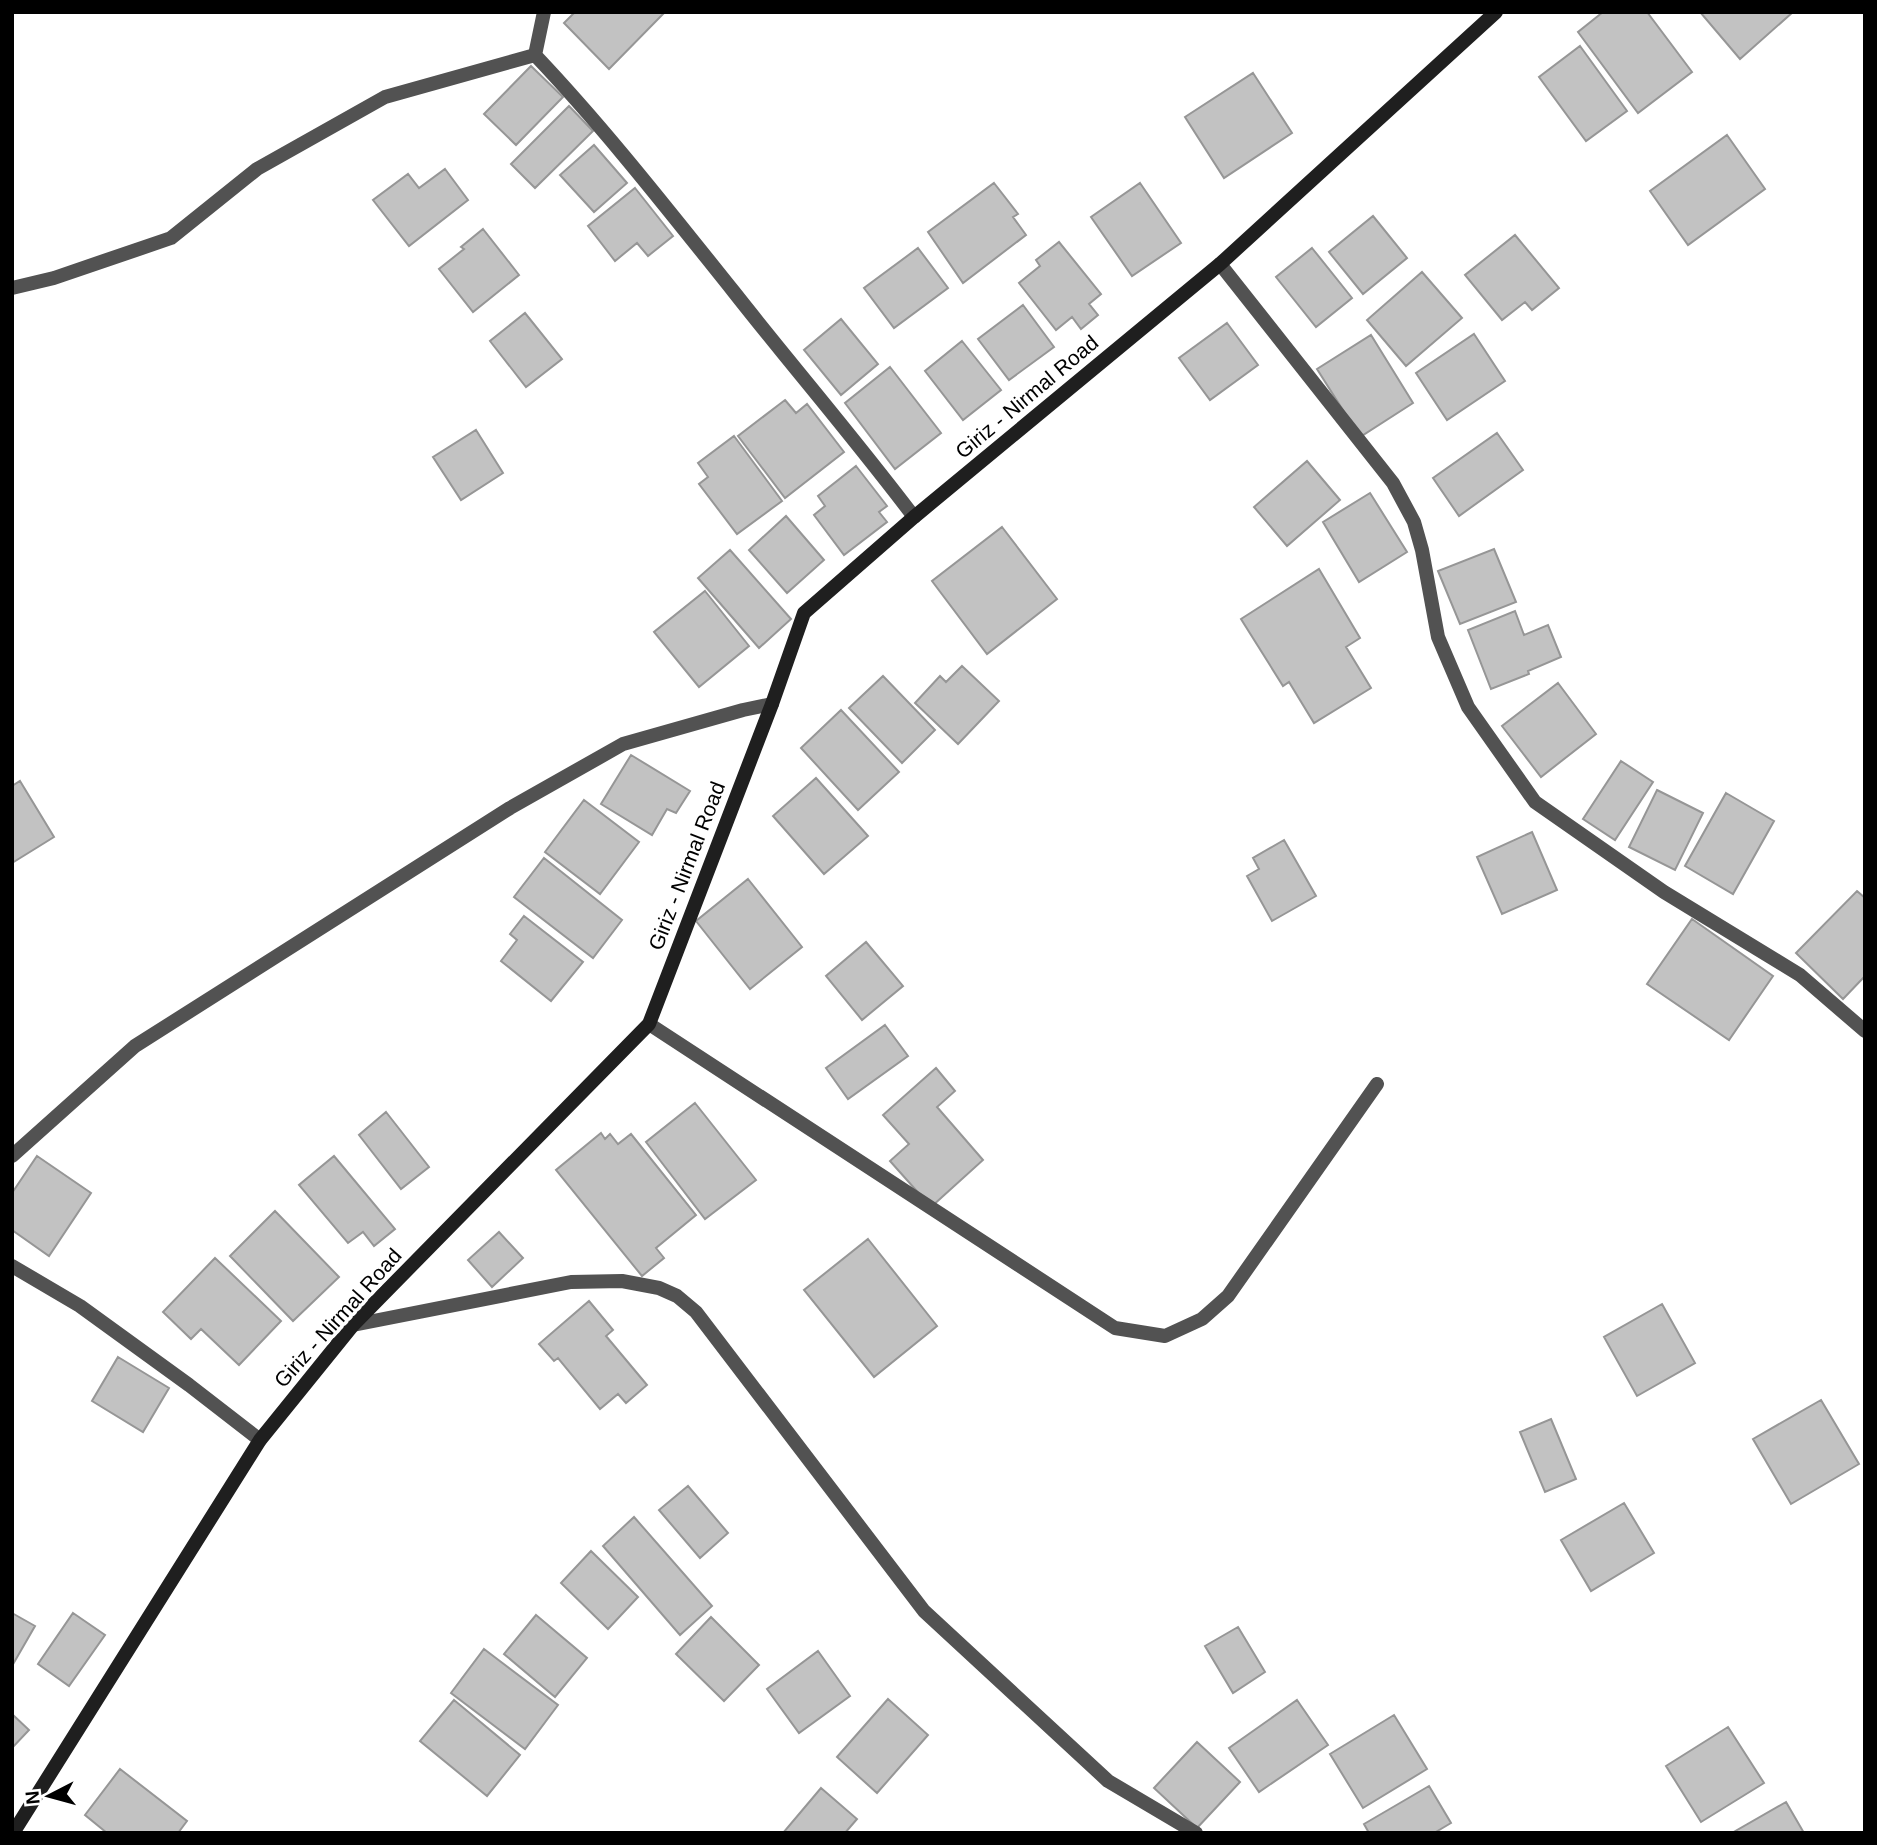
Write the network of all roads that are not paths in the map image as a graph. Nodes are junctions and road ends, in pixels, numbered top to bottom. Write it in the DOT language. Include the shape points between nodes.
graph roads {
  1 [pos="544,12"];
  2 [pos="1496,12"];
  3 [pos="535,55"];
  4 [pos="1220,264"];
  5 [pos="12,288"];
  6 [pos="914,517"];
  7 [pos="772,704"];
  8 [pos="649,1024"];
  9 [pos="1865,1031"];
  10 [pos="1377,1084"];
  11 [pos="12,1156"];
  12 [pos="12,1266"];
  13 [pos="354,1325"];
  14 [pos="260,1440"];
  15 [pos="13,1833"];
  16 [pos="1196,1833"];
  1 -- 3 [label="street"];
  2 -- 4 [label="main road, Giriz - Nirmal Road"];
  3 -- 5 [label="street" via="385,97 257,169 170,239"];
  3 -- 6 [label="street" via="646,182"];
  4 -- 6 [label="main road, Giriz - Nirmal Road"];
  4 -- 9 [label="street" via="1393,483 1414,522 1438,637 1468,707 1535,802 1664,892 1800,975"];
  6 -- 7 [label="main road, Giriz - Nirmal Road" via="804,613"];
  7 -- 8 [label="main road, Giriz - Nirmal Road"];
  7 -- 11 [label="street" via="623,744 510,808 135,1046"];
  8 -- 10 [label="street" via="1115,1328 1165,1336 1202,1319 1228,1296"];
  8 -- 13 [label="main road, Giriz - Nirmal Road"];
  12 -- 14 [label="street" via="80,1306"];
  13 -- 14 [label="main road, Giriz - Nirmal Road"];
  13 -- 16 [label="street" via="571,1282 622,1281 677,1296 696,1312 924,1611 1108,1781"];
  14 -- 15 [label="main road, Giriz - Nirmal Road"];
}
